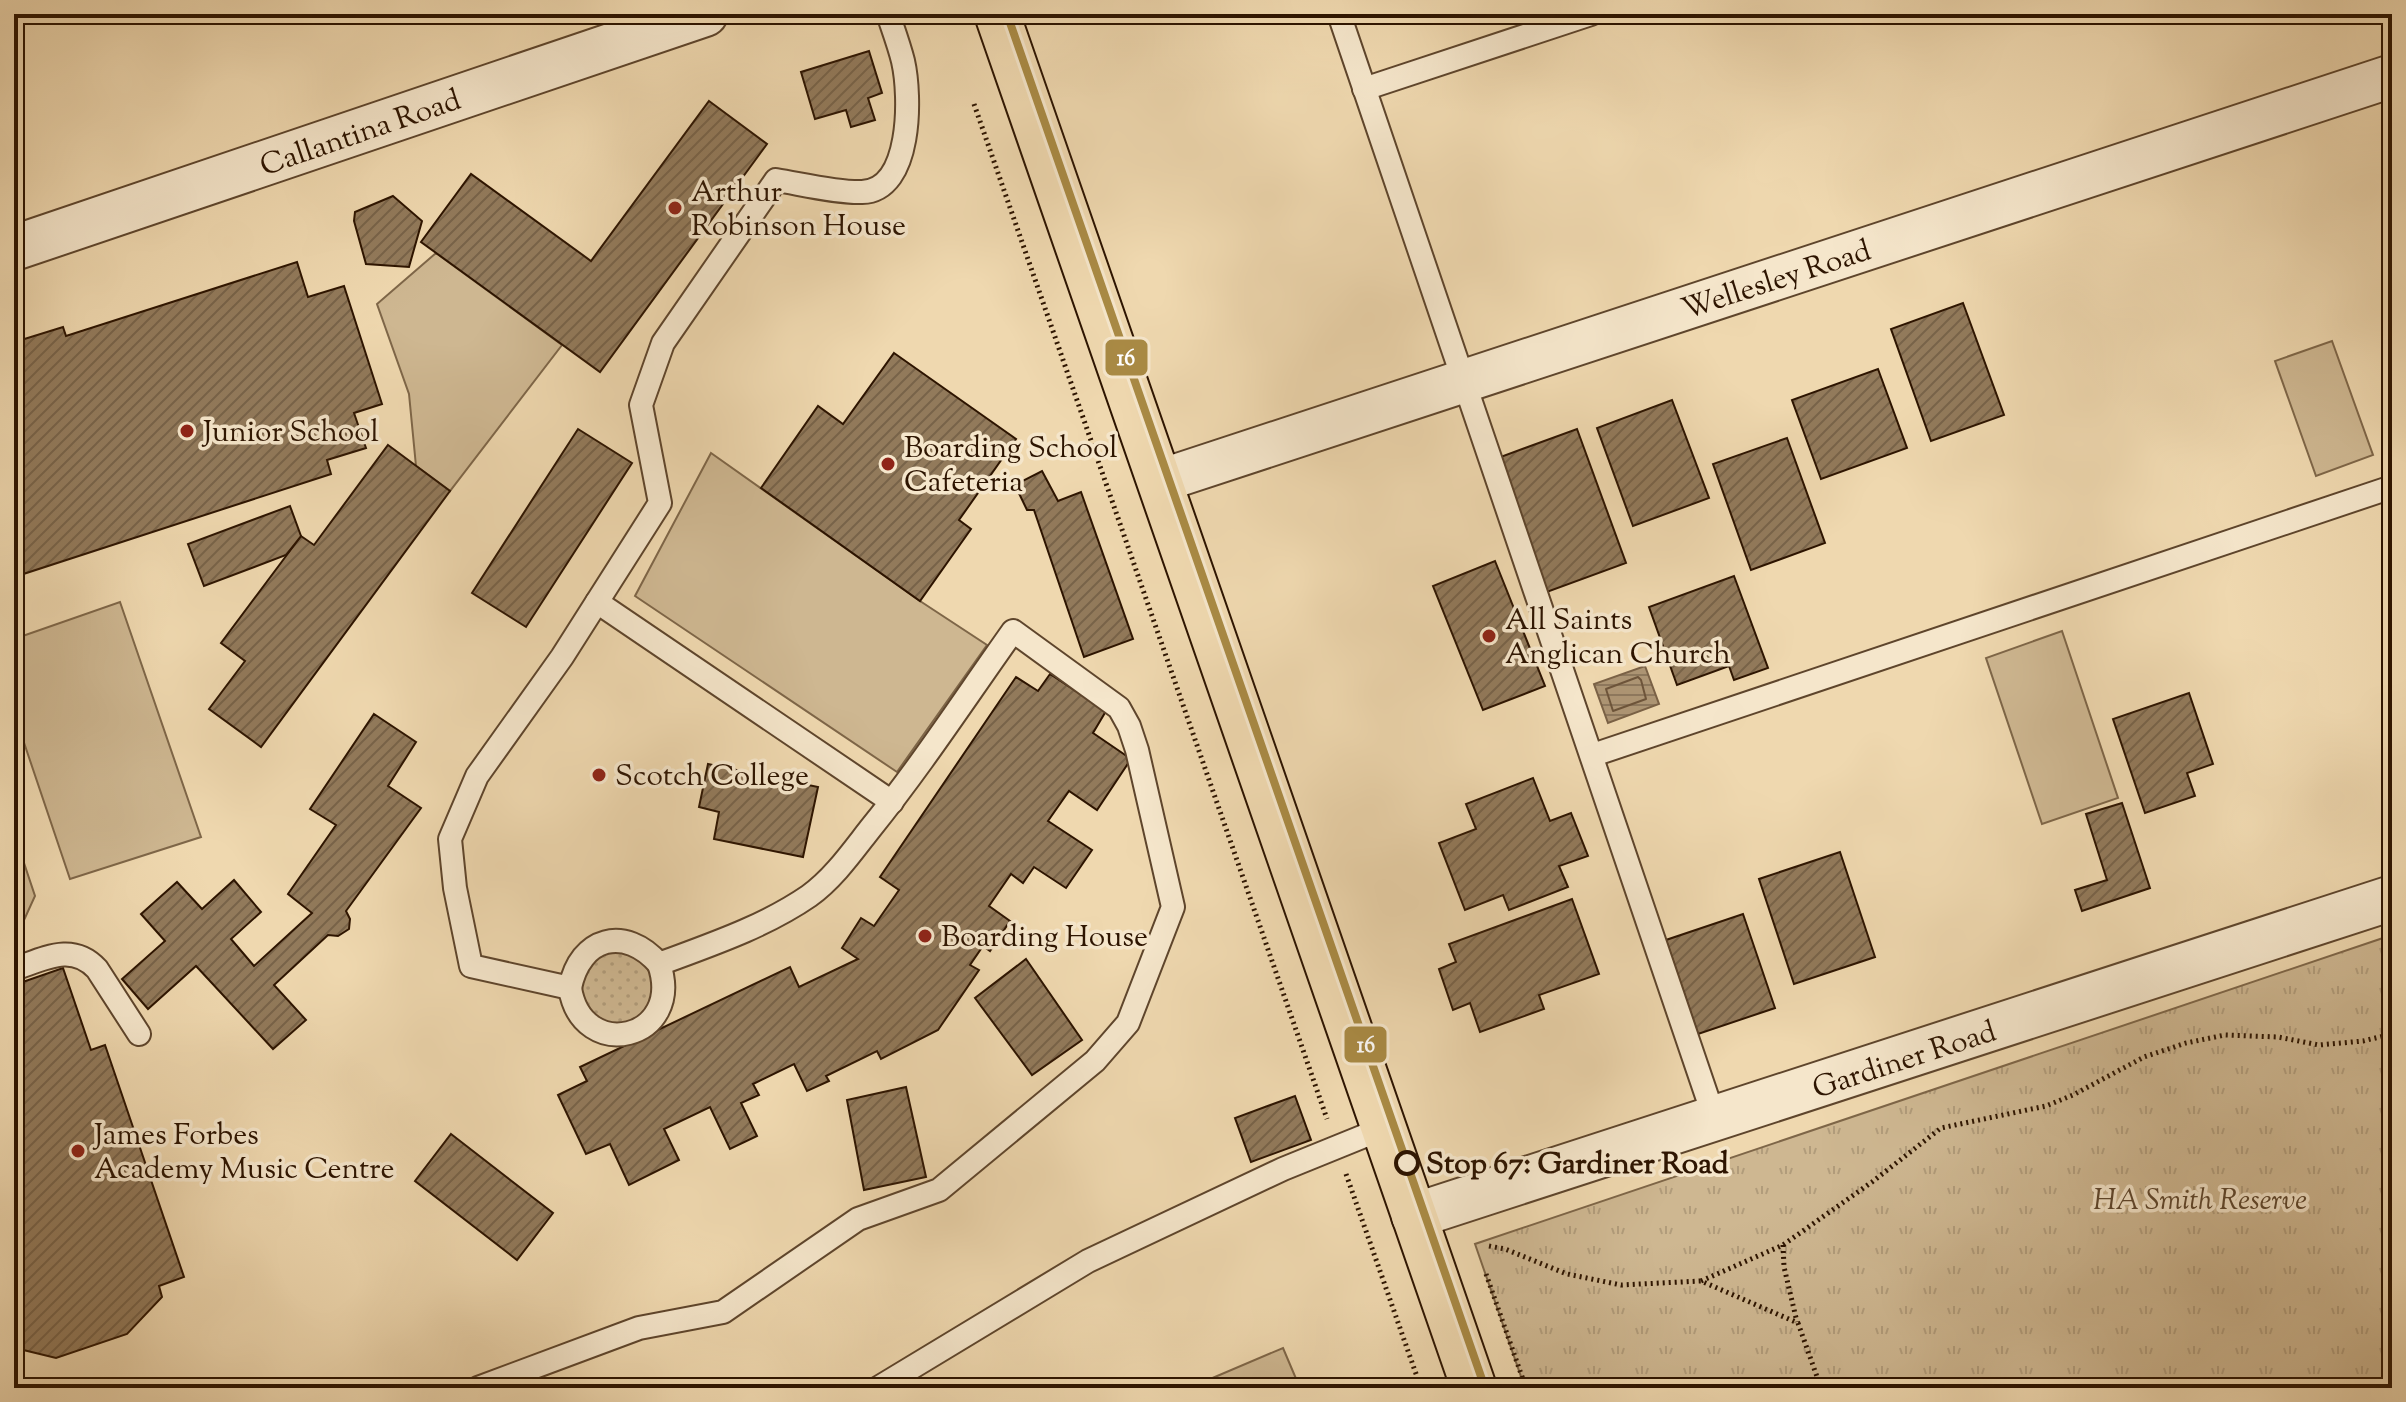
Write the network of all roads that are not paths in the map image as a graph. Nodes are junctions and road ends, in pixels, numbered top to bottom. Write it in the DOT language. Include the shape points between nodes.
graph roads {
  1 [pos="705,14"];
  2 [pos="888,14"];
  3 [pos="997,14"];
  4 [pos="1339,14"];
  5 [pos="1591,14"];
  6 [pos="2392,76"];
  7 [pos="1364,89"];
  8 [pos="14,248"];
  9 [pos="1466,382"];
  10 [pos="1160,481"];
  11 [pos="2392,487"];
  12 [pos="597,602"];
  13 [pos="1593,755"];
  14 [pos="892,802"];
  15 [pos="2392,898"];
  16 [pos="659,964"];
  17 [pos="14,969"];
  18 [pos="570,988"];
  19 [pos="139,1034"];
  20 [pos="1715,1120"];
  21 [pos="1384,1128"];
  22 [pos="1414,1216"];
  23 [pos="478,1388"];
  24 [pos="878,1388"];
  25 [pos="1474,1388"];
  1 -- 8 [label="street, Callantina Road"];
  2 -- 12 [label="lane" via="907,83 897,170 887,183 863,193 776,180 663,343 641,405 660,503"];
  3 -- 10 [label="main road"];
  4 -- 7 [label="lane"];
  5 -- 7 [label="lane"];
  6 -- 9 [label="street, Wellesley Road"];
  7 -- 9 [label="lane"];
  9 -- 10 [label="street, Wellesley Road"];
  9 -- 13 [label="lane"];
  10 -- 21 [label="main road"];
  11 -- 13 [label="lane"];
  12 -- 14 [label="lane"];
  12 -- 18 [label="lane" via="477,776 450,839 471,966"];
  13 -- 20 [label="lane"];
  14 -- 16 [label="lane" via="811,895 761,923"];
  14 -- 23 [label="lane" via="1013,631 1119,708 1137,750 1173,907 1128,1023 1095,1061 939,1190 858,1219 723,1312 639,1328"];
  15 -- 20 [label="street, Gardiner Road"];
  16 -- 18 [label="lane" via="636,945 605,943 579,959"];
  16 -- 18 [label="lane" via="665,992 661,1007 639,1030 604,1033 589,1026 578,1016"];
  17 -- 19 [label="lane" via="59,953 89,960"];
  20 -- 22 [label="street, Gardiner Road"];
  21 -- 22 [label="main road"];
  21 -- 24 [label="lane" via="1336,1145 1088,1261"];
  22 -- 25 [label="main road"];
}
